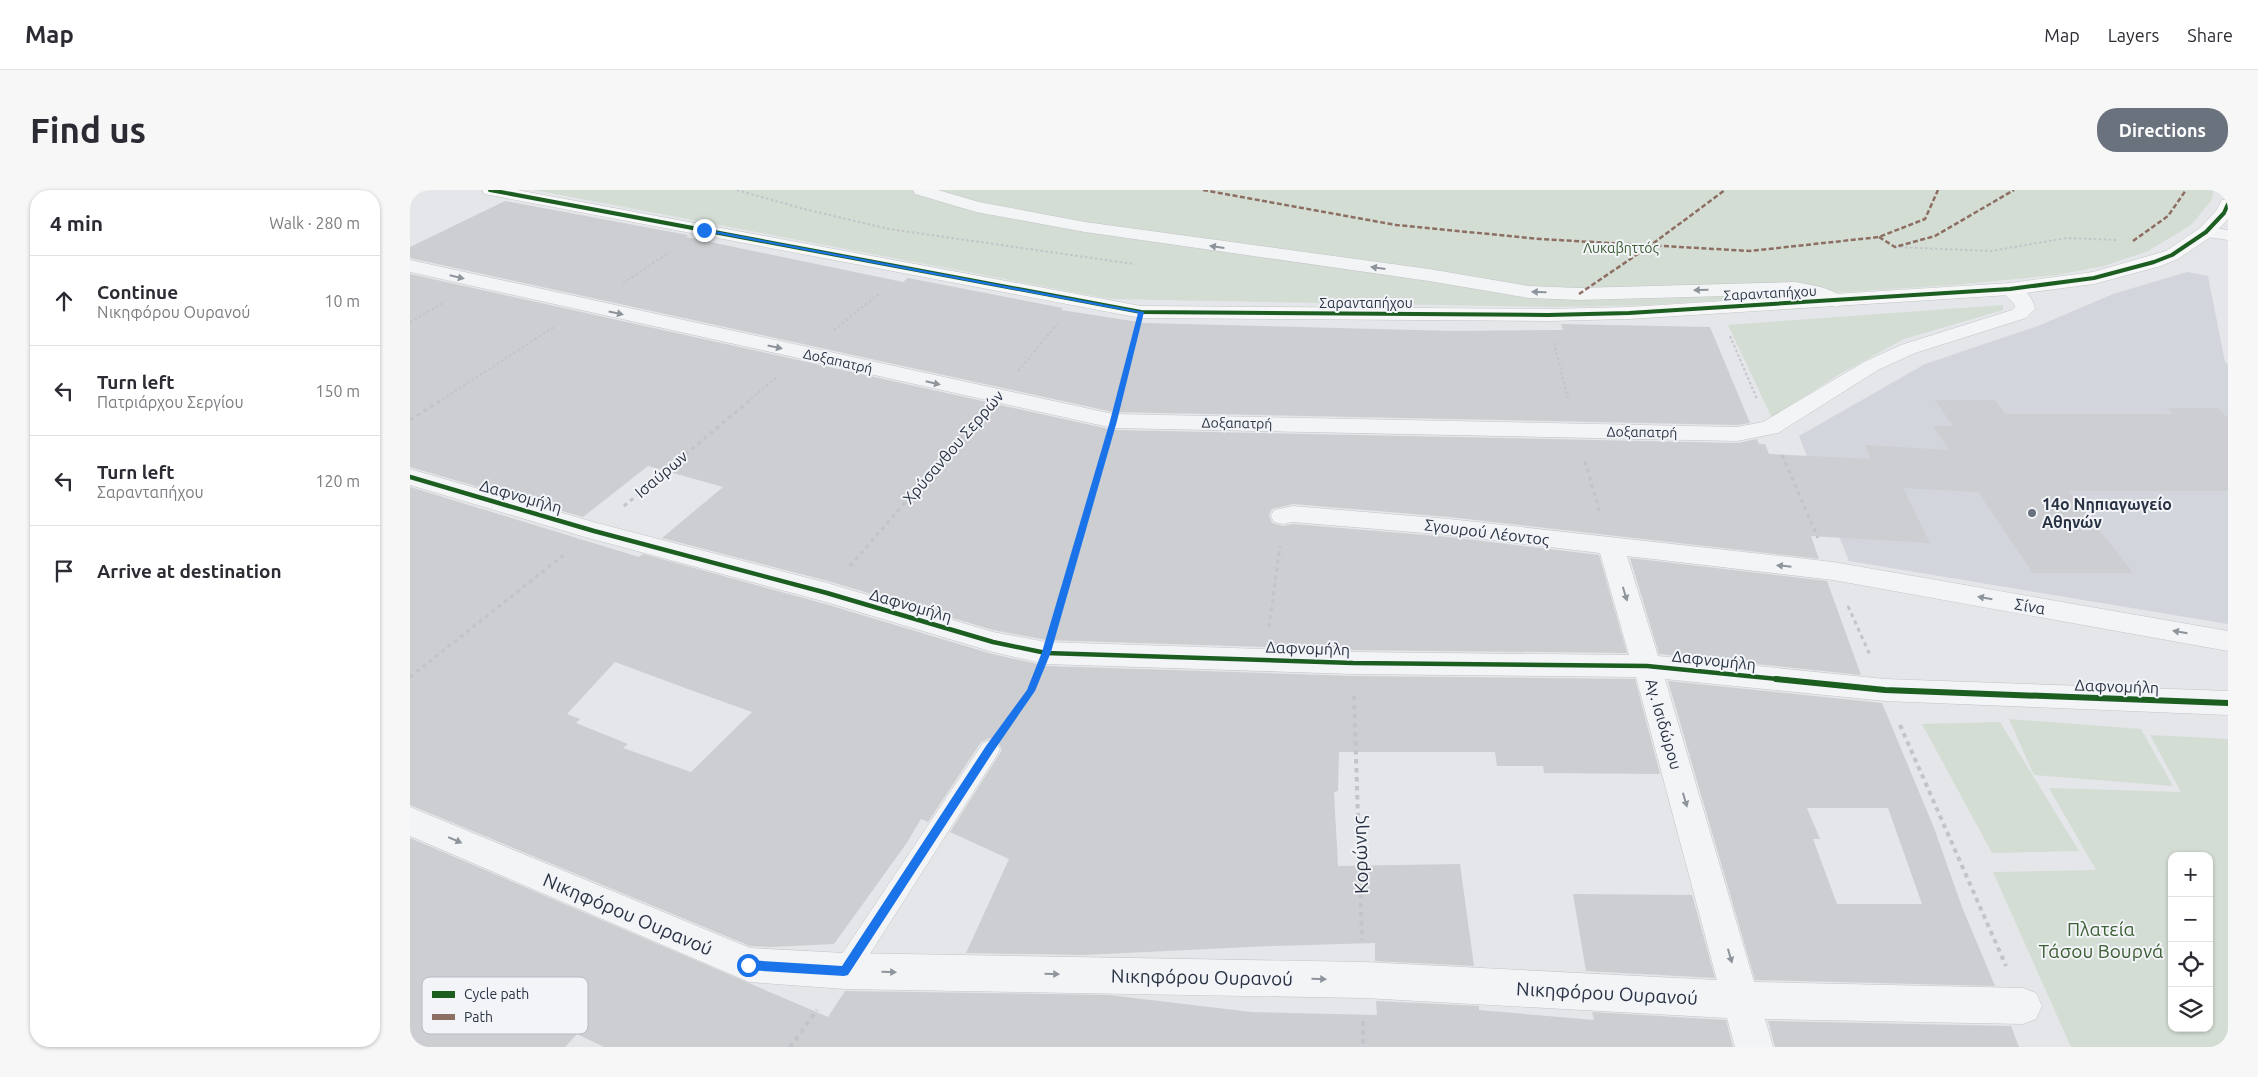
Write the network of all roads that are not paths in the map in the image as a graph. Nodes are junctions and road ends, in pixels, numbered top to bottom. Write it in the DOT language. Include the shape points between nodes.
graph roads {
  1 [pos="490,190"];
  2 [pos="921,190"];
  3 [pos="2228,204"];
  4 [pos="2206,232"];
  5 [pos="2228,235"];
  6 [pos="410,266"];
  7 [pos="2010,289"];
  8 [pos="1835,301"];
  9 [pos="410,477"];
  10 [pos="1283,516"];
  11 [pos="1610,547"];
  12 [pos="1833,571"];
  13 [pos="2228,641"];
  14 [pos="1647,666"];
  15 [pos="2228,703"];
  16 [pos="990,749"];
  17 [pos="410,821"];
  18 [pos="844,971"];
  19 [pos="1742,1000"];
  20 [pos="2024,1006"];
  21 [pos="1754,1047"];
  1 -- 8 [label="street, Σαρανταπήχου" via="1141,312 1548,315"];
  8 -- 2 [label="street, one-way" via="1816,292 1795,288 1579,294 1529,292 1085,227 976,207"];
  3 -- 4 [label="street, Σαρανταπήχου"];
  4 -- 5 [label="street"];
  4 -- 7 [label="street, Σαρανταπήχου" via="2154,262 2094,278"];
  6 -- 7 [label="street, Δοξαπατρή, one-way" via="1114,421 1737,434 1770,428 1871,366 1908,349 2019,314 2025,309 2024,302"];
  7 -- 8 [label="street, Σαρανταπήχου"];
  9 -- 14 [label="street, Δαφνομήλη" via="993,642 1046,652 1353,663"];
  10 -- 11 [label="street, Σγουρού Λέοντος" via="1293,514 1449,527"];
  12 -- 11 [label="street, Σγουρού Λέοντος, one-way"];
  11 -- 14 [label="street, Αγ. Ισιδώρου, one-way"];
  13 -- 12 [label="street, Σίνα, one-way"];
  14 -- 15 [label="street, Δαφνομήλη" via="1885,690"];
  14 -- 19 [label="street, Αγ. Ισιδώρου, one-way"];
  16 -- 18 [label="lane"];
  17 -- 18 [label="street, Νικηφόρου Ουρανού, one-way" via="748,965"];
  18 -- 19 [label="street, Νικηφόρου Ουρανού, one-way" via="1364,980"];
  19 -- 20 [label="street, Νικηφόρου Ουρανού"];
  19 -- 21 [label="street, Αγ. Ισιδώρου"];
}
